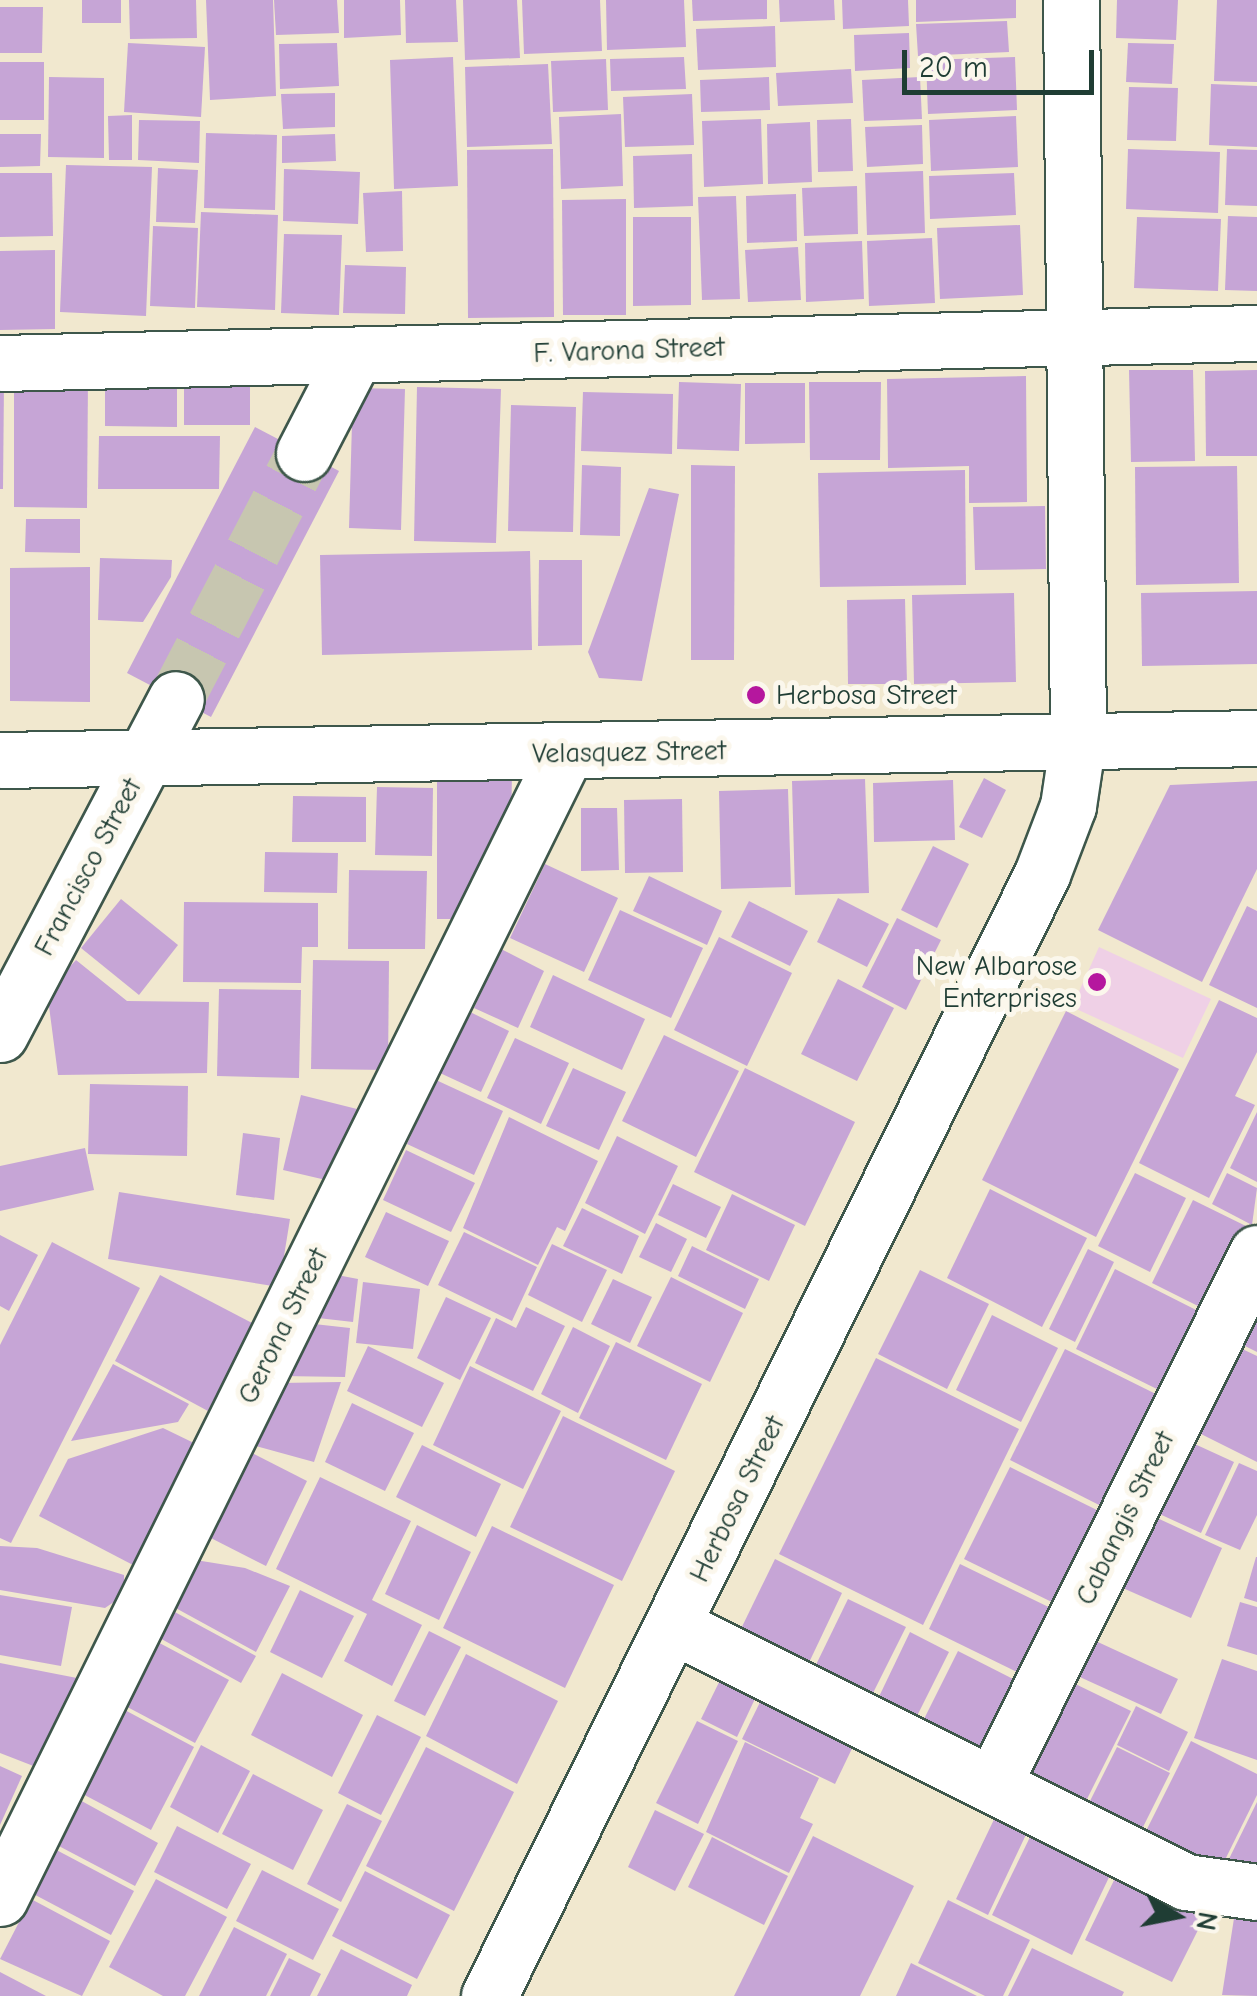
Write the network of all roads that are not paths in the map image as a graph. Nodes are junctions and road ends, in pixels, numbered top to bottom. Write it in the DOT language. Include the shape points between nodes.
graph roads {
  1 [pos="1071,0"];
  2 [pos="1257,333"];
  3 [pos="1076,338"];
  4 [pos="353,358"];
  5 [pos="0,363"];
  6 [pos="304,453"];
  7 [pos="176,699"];
  8 [pos="1257,738"];
  9 [pos="1078,739"];
  10 [pos="565,754"];
  11 [pos="146,758"];
  12 [pos="0,760"];
  13 [pos="0,1034"];
  14 [pos="1257,1252"];
  15 [pos="674,1626"];
  16 [pos="993,1784"];
  17 [pos="1257,1892"];
  18 [pos="0,1898"];
  19 [pos="489,1996"];
  1 -- 3 [label="street, Herbosa Street"];
  2 -- 3 [label="street, F. Varona Street"];
  3 -- 4 [label="street, F. Varona Street"];
  3 -- 9 [label="street, Herbosa Street"];
  4 -- 5 [label="street, F. Varona Street"];
  4 -- 6 [label="street"];
  7 -- 11 [label="street, Francisco Street"];
  8 -- 9 [label="street, Velasquez Street"];
  9 -- 10 [label="street, Velasquez Street"];
  9 -- 15 [label="street, Herbosa Street" via="1068,806 1042,874"];
  10 -- 11 [label="street, Velasquez Street"];
  10 -- 18 [label="street, Gerona Street"];
  11 -- 12 [label="street, Velasquez Street"];
  11 -- 13 [label="street, Francisco Street"];
  14 -- 16 [label="street, Cabangis Street"];
  15 -- 16 [label="street"];
  15 -- 19 [label="street, Herbosa Street"];
  16 -- 17 [label="street" via="1186,1882"];
}
